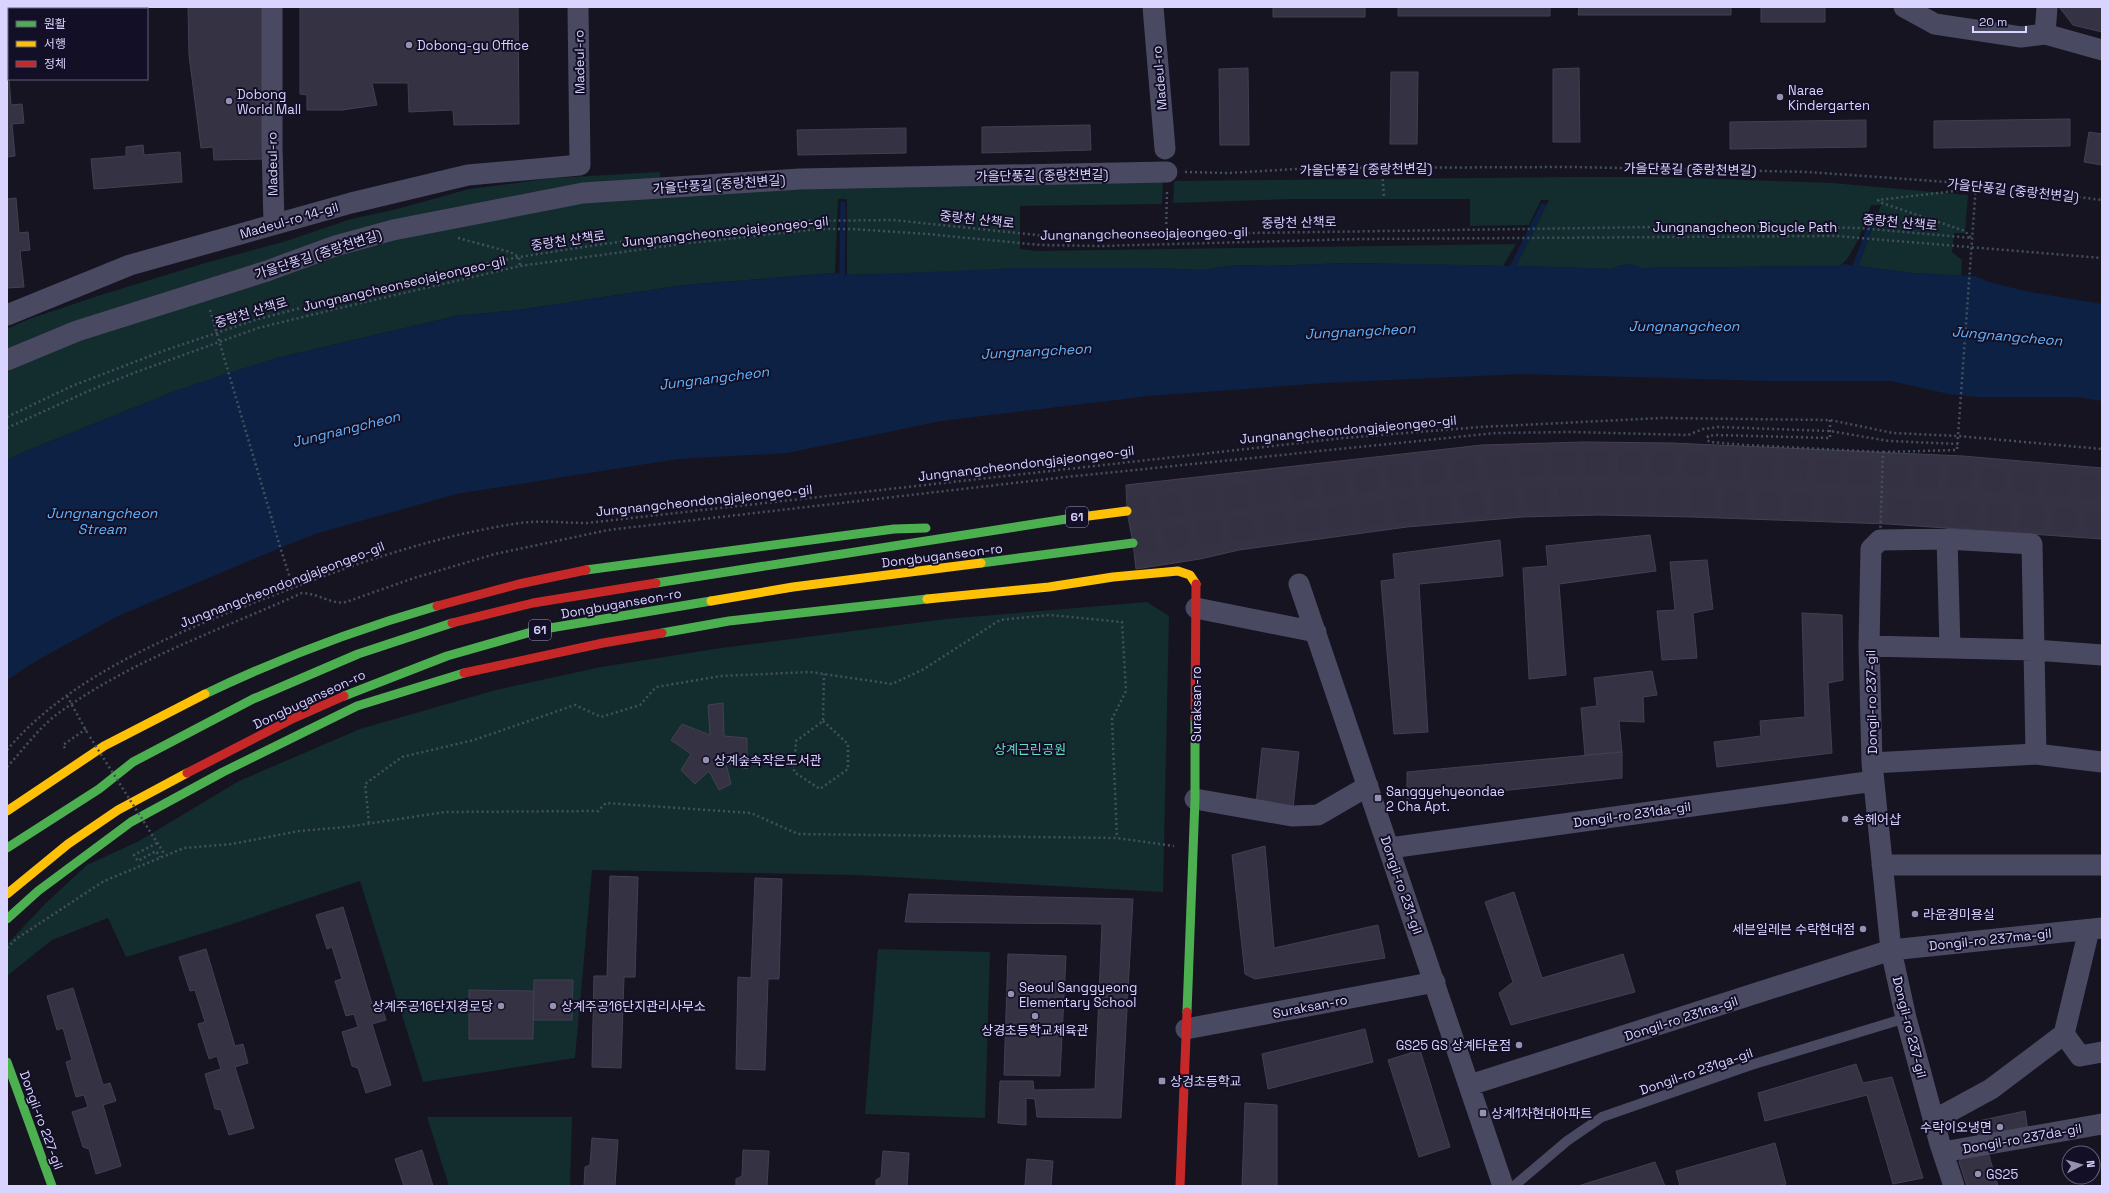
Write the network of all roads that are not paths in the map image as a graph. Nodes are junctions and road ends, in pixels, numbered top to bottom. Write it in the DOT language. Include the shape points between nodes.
graph roads {
  1 [pos="272,7"];
  2 [pos="578,7"];
  3 [pos="1153,7"];
  4 [pos="1904,7"];
  5 [pos="2047,7"];
  6 [pos="2045,34"];
  7 [pos="2102,50"];
  8 [pos="1165,149"];
  9 [pos="580,165"];
  10 [pos="1167,172"];
  11 [pos="274,224"];
  12 [pos="7,315"];
  13 [pos="7,360"];
  14 [pos="1126,511"];
  15 [pos="1027,524"];
  16 [pos="957,527"];
  17 [pos="933,528"];
  18 [pos="1947,539"];
  19 [pos="1134,543"];
  20 [pos="1299,584"];
  21 [pos="1196,608"];
  22 [pos="1316,632"];
  23 [pos="1869,646"];
  24 [pos="1950,648"];
  25 [pos="2035,650"];
  26 [pos="2102,655"];
  27 [pos="2036,754"];
  28 [pos="2102,762"];
  29 [pos="1873,772"];
  30 [pos="1368,786"];
  31 [pos="1195,799"];
  32 [pos="7,812"];
  33 [pos="68,844"];
  34 [pos="7,848"];
  35 [pos="1390,848"];
  36 [pos="1882,865"];
  37 [pos="2102,865"];
  38 [pos="7,894"];
  39 [pos="7,914"];
  40 [pos="7,919"];
  41 [pos="2095,929"];
  42 [pos="1891,950"];
  43 [pos="1435,982"];
  44 [pos="1906,1018"];
  45 [pos="1186,1029"];
  46 [pos="2064,1034"];
  47 [pos="2102,1052"];
  48 [pos="7,1062"];
  49 [pos="1470,1085"];
  50 [pos="1934,1120"];
  51 [pos="2102,1124"];
  52 [pos="1943,1152"];
  53 [pos="52,1186"];
  54 [pos="1180,1186"];
  55 [pos="1503,1186"];
  56 [pos="1514,1186"];
  57 [pos="1954,1186"];
  1 -- 11 [label="street, Madeul-ro"];
  2 -- 9 [label="street, Madeul-ro"];
  3 -- 8 [label="street, Madeul-ro"];
  4 -- 6 [label="street" via="1935,24 2021,37"];
  5 -- 6 [label="street"];
  6 -- 7 [label="street"];
  9 -- 11 [label="street, Madeul-ro 14-gil" via="450,178"];
  10 -- 13 [label="street, 가을단풍길 (중랑천변길)" via="800,179 583,193 392,230 335,246 267,271 77,331"];
  11 -- 12 [label="street, Madeul-ro 14-gil" via="130,265"];
  14 -- 15 [label="main road, Dongbuganseon-ro / 61"];
  15 -- 16 [label="main road"];
  15 -- 34 [label="main road, Dongbuganseon-ro / 61" via="533,603 440,626 358,654 253,699 133,762 98,789"];
  17 -- 32 [label="main road" via="894,530 581,570 448,602 317,644 232,680 116,739"];
  18 -- 23 [label="street, Dongil-ro 237-gil" via="1880,540 1871,549"];
  18 -- 24 [label="street"];
  18 -- 25 [label="street" via="2032,544"];
  19 -- 33 [label="main road, Dongbuganseon-ro / 61" via="794,587 538,630 447,656 371,684 290,720 118,810"];
  20 -- 22 [label="street, Dongil-ro 231-gil"];
  21 -- 22 [label="street"];
  21 -- 31 [label="main road, Suraksan-ro"];
  21 -- 40 [label="main road, Suraksan-ro" via="1196,584 1190,575 1178,571 729,621 449,676 357,706 223,772 131,822 38,891"];
  22 -- 30 [label="street, Dongil-ro 231-gil"];
  23 -- 24 [label="street"];
  23 -- 29 [label="street, Dongil-ro 237-gil"];
  24 -- 25 [label="street"];
  25 -- 26 [label="street"];
  25 -- 27 [label="street"];
  27 -- 28 [label="street, Dongil-ro 231da-gil"];
  27 -- 29 [label="street, Dongil-ro 231da-gil"];
  29 -- 35 [label="street, Dongil-ro 231da-gil"];
  29 -- 36 [label="street, Dongil-ro 237-gil"];
  30 -- 31 [label="street" via="1318,815 1292,816"];
  30 -- 35 [label="street, Dongil-ro 231-gil"];
  31 -- 45 [label="main road, Suraksan-ro"];
  33 -- 38 [label="main road, Dongbuganseon-ro / 61"];
  33 -- 39 [label="main road"];
  35 -- 43 [label="street, Dongil-ro 231-gil"];
  36 -- 37 [label="street"];
  36 -- 42 [label="street, Dongil-ro 237-gil"];
  41 -- 42 [label="street, Dongil-ro 237ma-gil"];
  41 -- 46 [label="street, Dongil-ro 237ma-gil"];
  42 -- 44 [label="street, Dongil-ro 237-gil"];
  42 -- 49 [label="street, Dongil-ro 231na-gil"];
  43 -- 45 [label="street, Suraksan-ro"];
  43 -- 49 [label="street, Dongil-ro 231-gil"];
  44 -- 50 [label="street, Dongil-ro 237-gil"];
  44 -- 56 [label="lane, Dongil-ro 231ga-gil" via="1751,1066 1602,1117 1567,1141"];
  45 -- 54 [label="main road, Suraksan-ro"];
  46 -- 47 [label="street" via="2080,1056"];
  46 -- 50 [label="street" via="1991,1089"];
  48 -- 53 [label="main road, Dongil-ro 227-gil"];
  49 -- 55 [label="street, Dongil-ro 231-gil"];
  50 -- 52 [label="street, Dongil-ro 237-gil"];
  51 -- 52 [label="street, Dongil-ro 237da-gil"];
  52 -- 57 [label="street, Dongil-ro 237-gil"];
}
